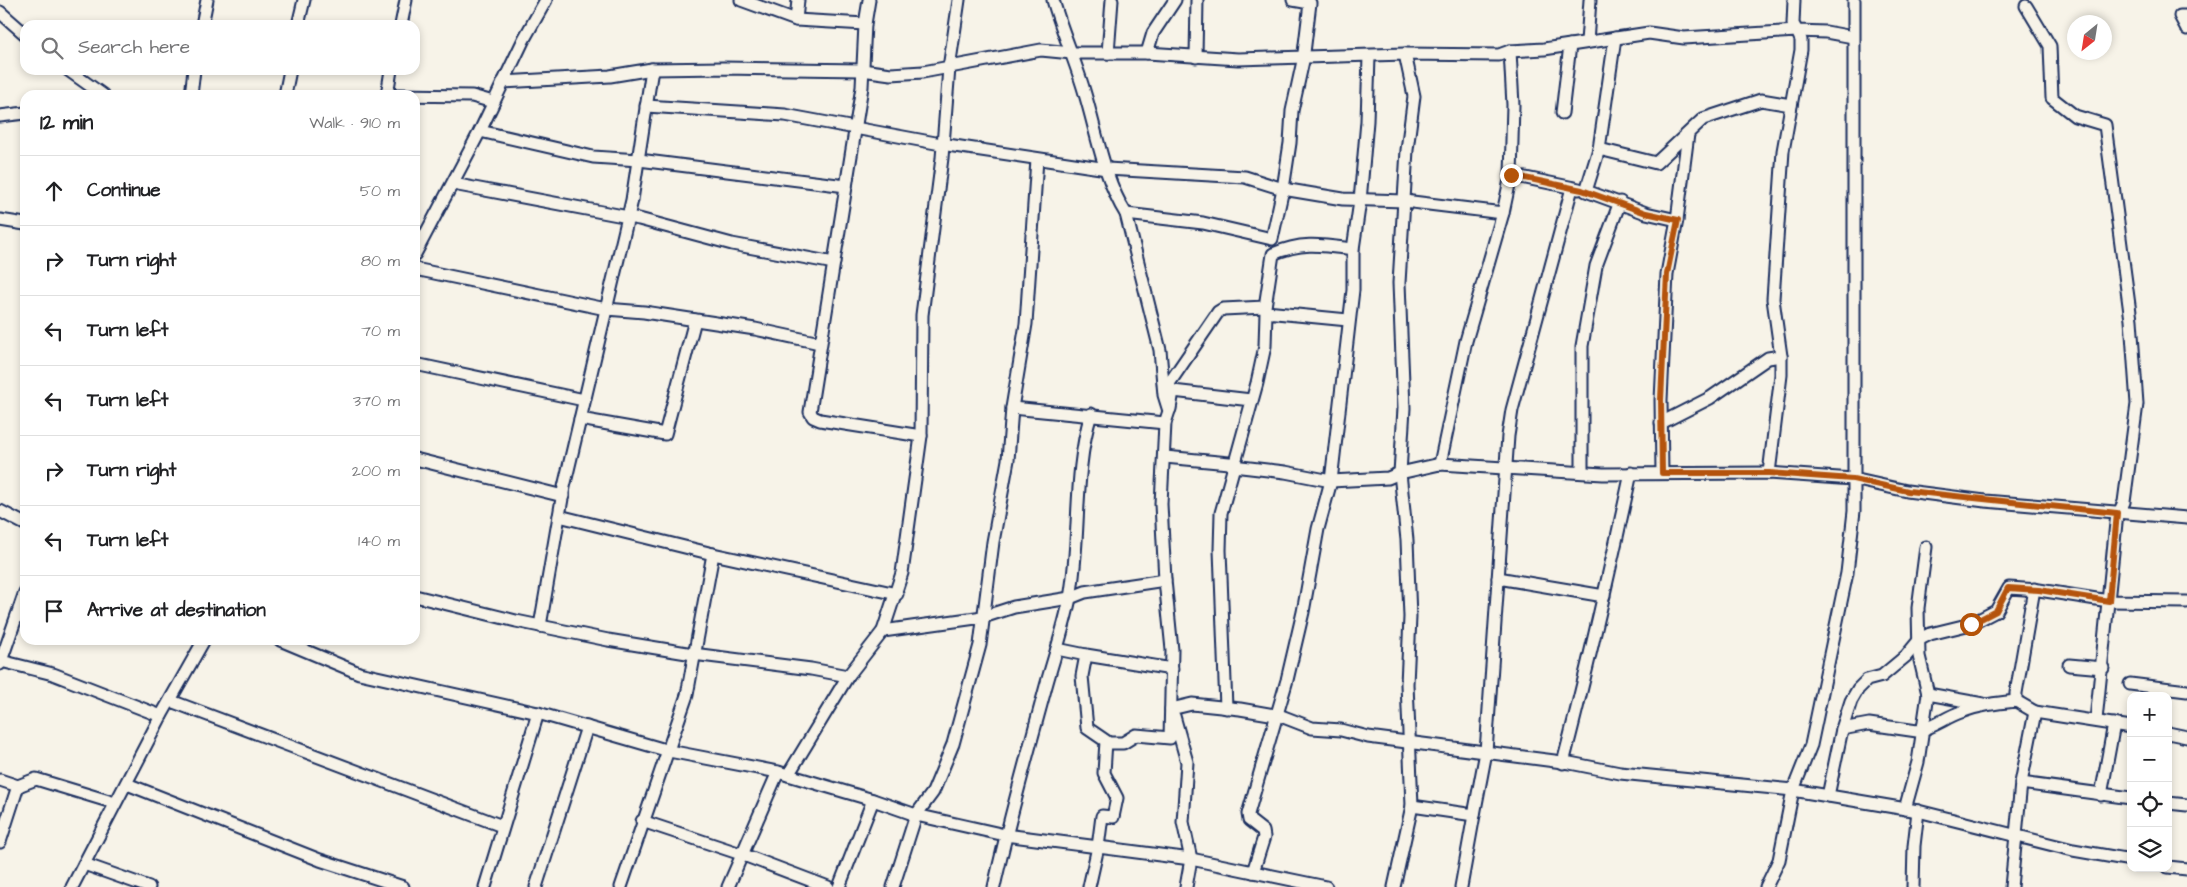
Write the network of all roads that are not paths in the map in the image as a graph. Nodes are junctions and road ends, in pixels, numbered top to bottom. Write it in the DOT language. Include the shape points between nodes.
graph roads {
  1 [pos="207,0"];
  2 [pos="304,0"];
  3 [pos="406,0"];
  4 [pos="546,0"];
  5 [pos="741,0"];
  6 [pos="798,0"];
  7 [pos="869,0"];
  8 [pos="959,0"];
  9 [pos="1053,0"];
  10 [pos="1112,0"];
  11 [pos="1175,0"];
  12 [pos="1197,0"];
  13 [pos="1293,0"];
  14 [pos="1590,0"];
  15 [pos="1794,0"];
  16 [pos="1854,0"];
  17 [pos="2026,6"];
  18 [pos="0,12"];
  19 [pos="2187,16"];
  20 [pos="203,20"];
  21 [pos="299,20"];
  22 [pos="401,20"];
  23 [pos="796,20"];
  24 [pos="865,24"];
  25 [pos="2187,29"];
  26 [pos="20,30"];
  27 [pos="1797,31"];
  28 [pos="1853,37"];
  29 [pos="1615,38"];
  30 [pos="1587,42"];
  31 [pos="1570,45"];
  32 [pos="1510,51"];
  33 [pos="1072,53"];
  34 [pos="1108,53"];
  35 [pos="1146,53"];
  36 [pos="1405,54"];
  37 [pos="1369,56"];
  38 [pos="1196,57"];
  39 [pos="1303,58"];
  40 [pos="949,68"];
  41 [pos="652,70"];
  42 [pos="862,70"];
  43 [pos="75,75"];
  44 [pos="193,75"];
  45 [pos="289,75"];
  46 [pos="390,75"];
  47 [pos="503,82"];
  48 [pos="96,90"];
  49 [pos="191,90"];
  50 [pos="286,90"];
  51 [pos="389,90"];
  52 [pos="420,95"];
  53 [pos="493,102"];
  54 [pos="646,106"];
  55 [pos="1791,106"];
  56 [pos="1562,113"];
  57 [pos="20,114"];
  58 [pos="0,116"];
  59 [pos="854,129"];
  60 [pos="480,131"];
  61 [pos="1688,134"];
  62 [pos="941,144"];
  63 [pos="1599,149"];
  64 [pos="1036,159"];
  65 [pos="638,160"];
  66 [pos="1107,169"];
  67 [pos="1511,175"];
  68 [pos="453,184"];
  69 [pos="846,186"];
  70 [pos="1572,188"];
  71 [pos="1283,189"];
  72 [pos="1586,191"];
  73 [pos="1360,201"];
  74 [pos="1404,201"];
  75 [pos="1620,202"];
  76 [pos="1126,214"];
  77 [pos="1503,214"];
  78 [pos="628,218"];
  79 [pos="0,220"];
  80 [pos="1678,220"];
  81 [pos="20,223"];
  82 [pos="420,245"];
  83 [pos="1353,249"];
  84 [pos="1273,254"];
  85 [pos="834,263"];
  86 [pos="420,270"];
  87 [pos="606,309"];
  88 [pos="1266,312"];
  89 [pos="695,320"];
  90 [pos="1348,320"];
  91 [pos="820,343"];
  92 [pos="1781,356"];
  93 [pos="420,365"];
  94 [pos="1173,391"];
  95 [pos="584,400"];
  96 [pos="1251,400"];
  97 [pos="1012,408"];
  98 [pos="1169,411"];
  99 [pos="1091,414"];
  100 [pos="580,419"];
  101 [pos="1165,423"];
  102 [pos="1661,423"];
  103 [pos="921,436"];
  104 [pos="1165,457"];
  105 [pos="420,460"];
  106 [pos="1440,464"];
  107 [pos="1233,466"];
  108 [pos="1505,468"];
  109 [pos="1400,472"];
  110 [pos="1582,472"];
  111 [pos="1630,473"];
  112 [pos="1662,473"];
  113 [pos="1769,473"];
  114 [pos="1853,479"];
  115 [pos="1331,481"];
  116 [pos="563,496"];
  117 [pos="0,511"];
  118 [pos="2118,513"];
  119 [pos="559,516"];
  120 [pos="2187,518"];
  121 [pos="20,521"];
  122 [pos="1926,547"];
  123 [pos="714,554"];
  124 [pos="1498,578"];
  125 [pos="1165,580"];
  126 [pos="2034,589"];
  127 [pos="897,594"];
  128 [pos="1604,596"];
  129 [pos="420,597"];
  130 [pos="1070,598"];
  131 [pos="2109,601"];
  132 [pos="2187,602"];
  133 [pos="20,607"];
  134 [pos="983,617"];
  135 [pos="540,626"];
  136 [pos="883,631"];
  137 [pos="1920,639"];
  138 [pos="201,645"];
  139 [pos="292,645"];
  140 [pos="1056,648"];
  141 [pos="693,654"];
  142 [pos="1086,655"];
  143 [pos="1,662"];
  144 [pos="2069,665"];
  145 [pos="2103,668"];
  146 [pos="1172,669"];
  147 [pos="848,676"];
  148 [pos="2130,684"];
  149 [pos="2187,691"];
  150 [pos="1928,694"];
  151 [pos="171,701"];
  152 [pos="2016,701"];
  153 [pos="1984,704"];
  154 [pos="1226,708"];
  155 [pos="1171,709"];
  156 [pos="2035,712"];
  157 [pos="538,714"];
  158 [pos="1276,715"];
  159 [pos="161,716"];
  160 [pos="2096,720"];
  161 [pos="2114,724"];
  162 [pos="2127,726"];
  163 [pos="587,727"];
  164 [pos="1842,729"];
  165 [pos="1924,730"];
  166 [pos="2172,734"];
  167 [pos="2187,737"];
  168 [pos="1408,741"];
  169 [pos="1107,743"];
  170 [pos="669,751"];
  171 [pos="1486,752"];
  172 [pos="1563,763"];
  173 [pos="783,773"];
  174 [pos="0,780"];
  175 [pos="2021,783"];
  176 [pos="127,784"];
  177 [pos="18,786"];
  178 [pos="1793,790"];
  179 [pos="2101,795"];
  180 [pos="1828,796"];
  181 [pos="2127,798"];
  182 [pos="873,800"];
  183 [pos="115,803"];
  184 [pos="2172,803"];
  185 [pos="2187,805"];
  186 [pos="1412,806"];
  187 [pos="1905,809"];
  188 [pos="1918,811"];
  189 [pos="916,815"];
  190 [pos="1474,815"];
  191 [pos="642,821"];
  192 [pos="502,826"];
  193 [pos="1005,835"];
  194 [pos="2015,836"];
  195 [pos="0,842"];
  196 [pos="1098,847"];
  197 [pos="741,854"];
  198 [pos="1191,859"];
  199 [pos="2127,859"];
  200 [pos="84,864"];
  201 [pos="2172,867"];
  202 [pos="2187,869"];
  203 [pos="1253,872"];
  204 [pos="1277,882"];
  205 [pos="72,887"];
  206 [pos="149,887"];
  207 [pos="403,887"];
  208 [pos="485,887"];
  209 [pos="536,887"];
  210 [pos="621,887"];
  211 [pos="728,887"];
  212 [pos="828,887"];
  213 [pos="839,887"];
  214 [pos="893,887"];
  215 [pos="994,887"];
  216 [pos="1088,887"];
  217 [pos="1186,887"];
  218 [pos="1326,887"];
  219 [pos="1394,887"];
  220 [pos="1462,887"];
  221 [pos="1766,887"];
  222 [pos="1913,887"];
  223 [pos="2011,887"];
  1 -- 20 [label="street"];
  2 -- 21 [label="street"];
  3 -- 22 [label="street"];
  4 -- 47 [label="street"];
  5 -- 23 [label="street"];
  6 -- 23 [label="street"];
  7 -- 24 [label="street"];
  8 -- 40 [label="street"];
  9 -- 33 [label="street"];
  10 -- 34 [label="street"];
  11 -- 35 [label="street" via="1153,33"];
  12 -- 38 [label="street"];
  13 -- 39 [label="street" via="1310,3"];
  14 -- 30 [label="street"];
  15 -- 27 [label="street" via="1793,24"];
  16 -- 28 [label="street"];
  17 -- 118 [label="street" via="2050,46 2052,98 2075,116 2105,125 2131,320 2137,404 2124,502"];
  18 -- 26 [label="street"];
  19 -- 25 [label="street" via="2180,16"];
  23 -- 24 [label="street"];
  24 -- 42 [label="street"];
  27 -- 28 [label="street"];
  27 -- 29 [label="street" via="1684,38 1649,33"];
  27 -- 55 [label="street" via="1801,50"];
  28 -- 114 [label="street"];
  29 -- 30 [label="street"];
  29 -- 63 [label="street"];
  30 -- 31 [label="street"];
  31 -- 32 [label="street"];
  31 -- 56 [label="street"];
  32 -- 36 [label="street" via="1499,55"];
  32 -- 67 [label="street" via="1513,105"];
  33 -- 34 [label="street"];
  33 -- 40 [label="street" via="1041,50"];
  33 -- 66 [label="street"];
  34 -- 35 [label="street"];
  35 -- 38 [label="street"];
  36 -- 37 [label="street"];
  36 -- 74 [label="street" via="1414,96"];
  37 -- 39 [label="street"];
  37 -- 73 [label="street"];
  38 -- 39 [label="street"];
  39 -- 71 [label="street" via="1292,111"];
  40 -- 42 [label="street" via="891,74"];
  40 -- 62 [label="street"];
  41 -- 42 [label="street"];
  41 -- 47 [label="street" via="610,76"];
  41 -- 54 [label="street"];
  42 -- 59 [label="street"];
  43 -- 48 [label="street"];
  44 -- 49 [label="street"];
  45 -- 50 [label="street"];
  46 -- 51 [label="street"];
  47 -- 53 [label="street"];
  52 -- 53 [label="street" via="472,96"];
  53 -- 60 [label="street"];
  54 -- 59 [label="street" via="785,115"];
  54 -- 65 [label="street"];
  55 -- 61 [label="street" via="1761,100 1703,119"];
  55 -- 92 [label="street" via="1783,151 1773,290"];
  57 -- 58 [label="street"];
  59 -- 62 [label="street"];
  59 -- 69 [label="street"];
  60 -- 65 [label="street" via="593,157"];
  60 -- 68 [label="street"];
  61 -- 63 [label="street" via="1656,163"];
  61 -- 80 [label="street"];
  62 -- 64 [label="street"];
  62 -- 103 [label="street" via="922,315"];
  63 -- 72 [label="street"];
  64 -- 66 [label="street"];
  64 -- 97 [label="street" via="1026,324"];
  65 -- 69 [label="street"];
  65 -- 78 [label="street"];
  66 -- 71 [label="street" via="1245,177"];
  66 -- 76 [label="street" via="1117,200"];
  67 -- 70 [label="street"];
  67 -- 77 [label="street"];
  68 -- 78 [label="street"];
  68 -- 82 [label="street"];
  69 -- 85 [label="street"];
  70 -- 72 [label="street"];
  70 -- 108 [label="street" via="1512,410"];
  71 -- 73 [label="street"];
  71 -- 76 [label="street" via="1272,239 1203,223"];
  72 -- 75 [label="street"];
  73 -- 74 [label="street"];
  73 -- 83 [label="street"];
  74 -- 77 [label="street"];
  74 -- 109 [label="street" via="1400,283 1404,408"];
  75 -- 80 [label="street" via="1646,213"];
  75 -- 110 [label="street" via="1596,266 1582,346"];
  76 -- 98 [label="street" via="1160,350 1164,395"];
  77 -- 106 [label="street" via="1466,341"];
  78 -- 85 [label="street" via="732,244"];
  78 -- 87 [label="street"];
  79 -- 81 [label="street"];
  80 -- 102 [label="street" via="1667,274"];
  83 -- 84 [label="street" via="1312,244 1285,248"];
  83 -- 90 [label="street" via="1353,290"];
  84 -- 88 [label="street"];
  84 -- 94 [label="street" via="1265,307 1218,312 1168,385"];
  85 -- 91 [label="street"];
  86 -- 87 [label="street"];
  87 -- 89 [label="street"];
  87 -- 95 [label="street"];
  88 -- 90 [label="street"];
  88 -- 96 [label="street" via="1265,346 1258,383"];
  89 -- 91 [label="street"];
  89 -- 100 [label="street" via="666,434"];
  90 -- 115 [label="street"];
  91 -- 103 [label="street" via="810,412 813,417"];
  92 -- 102 [label="street" via="1768,358 1703,402"];
  92 -- 113 [label="street"];
  93 -- 95 [label="street"];
  94 -- 96 [label="street"];
  94 -- 98 [label="street"];
  95 -- 100 [label="street"];
  96 -- 107 [label="street"];
  97 -- 99 [label="street"];
  97 -- 134 [label="street" via="1008,460"];
  98 -- 101 [label="street"];
  99 -- 101 [label="street"];
  99 -- 130 [label="street" via="1080,480 1077,546"];
  100 -- 116 [label="street"];
  101 -- 104 [label="street"];
  102 -- 112 [label="street"];
  103 -- 127 [label="street"];
  104 -- 107 [label="street"];
  104 -- 125 [label="street" via="1162,504"];
  105 -- 116 [label="street"];
  106 -- 108 [label="street"];
  106 -- 109 [label="street"];
  107 -- 115 [label="street"];
  107 -- 154 [label="street" via="1221,513"];
  108 -- 110 [label="street"];
  108 -- 124 [label="street"];
  109 -- 115 [label="street" via="1388,478"];
  109 -- 168 [label="street" via="1407,540"];
  110 -- 111 [label="street"];
  111 -- 112 [label="street"];
  111 -- 128 [label="street"];
  112 -- 113 [label="street"];
  113 -- 114 [label="street"];
  114 -- 118 [label="street" via="1908,491"];
  114 -- 178 [label="street" via="1854,511 1847,573 1810,745"];
  115 -- 158 [label="street" via="1318,529 1288,680"];
  116 -- 119 [label="street"];
  117 -- 121 [label="street"];
  118 -- 120 [label="street"];
  118 -- 131 [label="street"];
  119 -- 123 [label="street"];
  119 -- 135 [label="street"];
  122 -- 137 [label="street" via="1918,608"];
  123 -- 127 [label="street"];
  123 -- 141 [label="street"];
  124 -- 128 [label="street"];
  124 -- 171 [label="street"];
  125 -- 130 [label="street" via="1085,592"];
  125 -- 146 [label="street"];
  126 -- 131 [label="street"];
  126 -- 137 [label="street" via="2008,588 1996,611 1985,618"];
  126 -- 152 [label="street"];
  127 -- 136 [label="street"];
  128 -- 172 [label="street"];
  129 -- 135 [label="street"];
  130 -- 134 [label="street" via="1014,607"];
  130 -- 140 [label="street"];
  131 -- 132 [label="street"];
  131 -- 145 [label="street"];
  133 -- 143 [label="street"];
  134 -- 136 [label="street"];
  134 -- 189 [label="street" via="980,644 953,744 933,792"];
  135 -- 141 [label="street"];
  136 -- 147 [label="street"];
  137 -- 150 [label="street" via="1919,656"];
  137 -- 164 [label="street" via="1882,676 1867,680 1858,689"];
  138 -- 151 [label="street"];
  139 -- 157 [label="street" via="359,673"];
  140 -- 142 [label="street"];
  140 -- 193 [label="street"];
  141 -- 147 [label="street"];
  141 -- 170 [label="street" via="687,695"];
  142 -- 146 [label="street"];
  142 -- 169 [label="street" via="1082,676 1087,728"];
  143 -- 159 [label="street" via="52,674"];
  144 -- 145 [label="street"];
  145 -- 160 [label="street"];
  146 -- 155 [label="street"];
  147 -- 173 [label="street"];
  148 -- 149 [label="street"];
  150 -- 153 [label="street"];
  150 -- 165 [label="street"];
  151 -- 159 [label="street"];
  151 -- 192 [label="street"];
  152 -- 153 [label="street"];
  152 -- 156 [label="street"];
  153 -- 165 [label="street"];
  154 -- 155 [label="street" via="1192,704"];
  154 -- 158 [label="street"];
  155 -- 169 [label="street" via="1170,738 1136,735 1123,743"];
  155 -- 198 [label="street" via="1187,762 1183,822"];
  156 -- 160 [label="street"];
  156 -- 175 [label="street"];
  157 -- 163 [label="street"];
  157 -- 192 [label="street"];
  158 -- 168 [label="street" via="1312,728"];
  158 -- 203 [label="street" via="1248,814 1249,820 1263,831 1264,837"];
  159 -- 176 [label="street"];
  160 -- 161 [label="street"];
  161 -- 162 [label="street"];
  161 -- 179 [label="street"];
  163 -- 170 [label="street"];
  163 -- 209 [label="street"];
  164 -- 165 [label="street" via="1869,724"];
  164 -- 180 [label="street"];
  165 -- 187 [label="street"];
  166 -- 167 [label="street"];
  168 -- 171 [label="street"];
  168 -- 186 [label="street"];
  169 -- 196 [label="street" via="1104,773 1117,798 1113,817 1102,816"];
  170 -- 173 [label="street"];
  170 -- 191 [label="street"];
  171 -- 172 [label="street"];
  171 -- 190 [label="street"];
  172 -- 178 [label="street" via="1679,780"];
  173 -- 182 [label="street"];
  173 -- 197 [label="street"];
  174 -- 177 [label="street"];
  175 -- 179 [label="street"];
  175 -- 194 [label="street"];
  176 -- 183 [label="street"];
  176 -- 207 [label="street" via="320,860"];
  177 -- 183 [label="street" via="36,779"];
  177 -- 195 [label="street"];
  178 -- 180 [label="street"];
  178 -- 221 [label="street" via="1779,860"];
  179 -- 181 [label="street"];
  180 -- 187 [label="street"];
  182 -- 189 [label="street"];
  182 -- 213 [label="street"];
  183 -- 200 [label="street"];
  184 -- 185 [label="street"];
  186 -- 190 [label="street"];
  186 -- 219 [label="street"];
  187 -- 188 [label="street"];
  188 -- 194 [label="street"];
  188 -- 222 [label="street"];
  189 -- 193 [label="street"];
  189 -- 214 [label="street"];
  190 -- 220 [label="street"];
  191 -- 197 [label="street"];
  191 -- 210 [label="street"];
  192 -- 208 [label="street"];
  193 -- 196 [label="street"];
  193 -- 215 [label="street"];
  194 -- 199 [label="street"];
  194 -- 223 [label="street"];
  196 -- 198 [label="street"];
  196 -- 216 [label="street"];
  197 -- 211 [label="street"];
  197 -- 212 [label="street"];
  198 -- 203 [label="street"];
  198 -- 217 [label="street"];
  200 -- 205 [label="street"];
  200 -- 206 [label="street"];
  201 -- 202 [label="street"];
  203 -- 204 [label="street"];
  204 -- 218 [label="street"];
}
